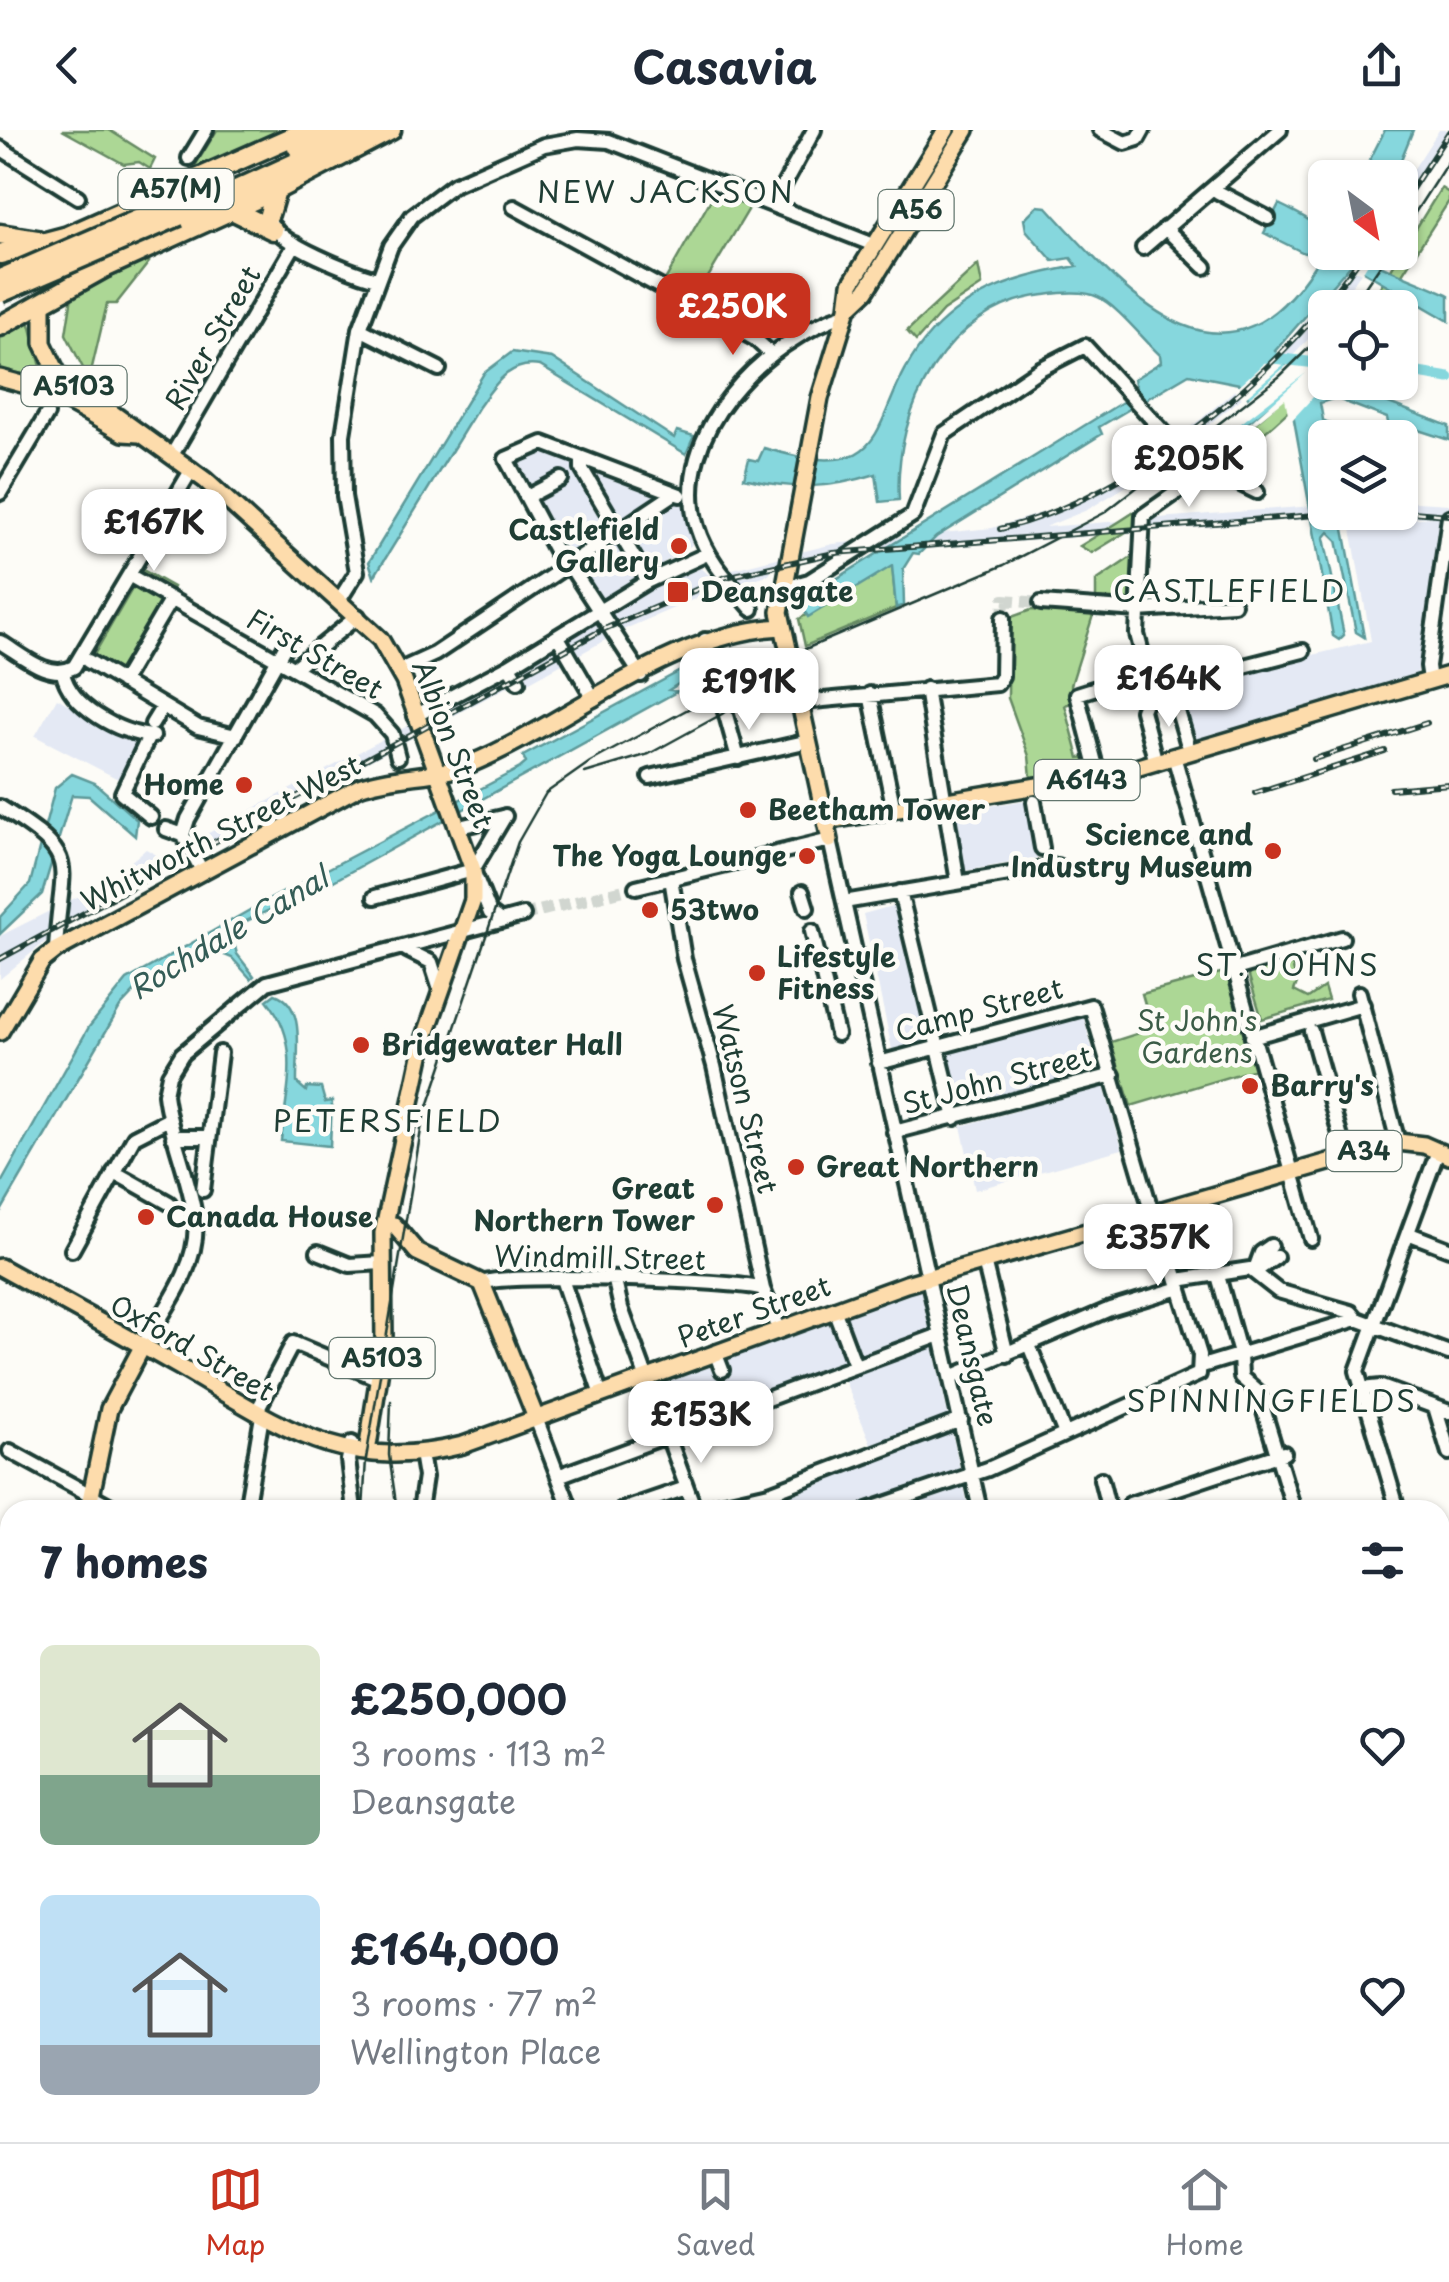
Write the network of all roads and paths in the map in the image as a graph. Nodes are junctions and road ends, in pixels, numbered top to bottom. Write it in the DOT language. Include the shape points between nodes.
graph roads {
  1 [pos="206,130"];
  2 [pos="307,130"];
  3 [pos="334,130"];
  4 [pos="368,130"];
  5 [pos="391,130"];
  6 [pos="814,130"];
  7 [pos="946,130"];
  8 [pos="966,130"];
  9 [pos="1100,130"];
  10 [pos="1143,130"];
  11 [pos="1280,130"];
  12 [pos="0,148"];
  13 [pos="190,158"];
  14 [pos="276,190"];
  15 [pos="1218,192"];
  16 [pos="78,197"];
  17 [pos="774,203"];
  18 [pos="514,207"];
  19 [pos="176,210"];
  20 [pos="232,210"];
  21 [pos="1268,218"];
  22 [pos="271,222"];
  23 [pos="1165,228"];
  24 [pos="0,234"];
  25 [pos="43,240"];
  26 [pos="295,244"];
  27 [pos="874,245"];
  28 [pos="1143,248"];
  29 [pos="0,256"];
  30 [pos="1204,267"];
  31 [pos="0,279"];
  32 [pos="376,279"];
  33 [pos="0,293"];
  34 [pos="42,310"];
  35 [pos="847,311"];
  36 [pos="0,326"];
  37 [pos="360,330"];
  38 [pos="770,352"];
  39 [pos="439,369"];
  40 [pos="0,378"];
  41 [pos="47,414"];
  42 [pos="140,434"];
  43 [pos="172,455"];
  44 [pos="582,458"];
  45 [pos="1210,468"];
  46 [pos="192,469"];
  47 [pos="560,478"];
  48 [pos="1257,492"];
  49 [pos="0,494"];
  50 [pos="674,494"];
  51 [pos="693,494"];
  52 [pos="527,497"];
  53 [pos="1449,517"];
  54 [pos="619,536"];
  55 [pos="707,554"];
  56 [pos="568,568"];
  57 [pos="134,578"];
  58 [pos="648,580"];
  59 [pos="784,588"];
  60 [pos="171,599"];
  61 [pos="340,599"];
  62 [pos="1041,603"];
  63 [pos="1234,604"];
  64 [pos="751,608"];
  65 [pos="600,610"];
  66 [pos="1138,610"];
  67 [pos="358,616"];
  68 [pos="1003,618"];
  69 [pos="782,627"];
  70 [pos="558,637"];
  71 [pos="705,640"];
  72 [pos="288,641"];
  73 [pos="0,642"];
  74 [pos="1302,651"];
  75 [pos="281,659"];
  76 [pos="88,662"];
  77 [pos="509,666"];
  78 [pos="295,667"];
  79 [pos="400,670"];
  80 [pos="63,673"];
  81 [pos="642,674"];
  82 [pos="1141,674"];
  83 [pos="1449,675"];
  84 [pos="1430,680"];
  85 [pos="122,682"];
  86 [pos="518,682"];
  87 [pos="1170,684"];
  88 [pos="926,689"];
  89 [pos="1150,690"];
  90 [pos="870,694"];
  91 [pos="594,700"];
  92 [pos="795,703"];
  93 [pos="163,706"];
  94 [pos="415,716"];
  95 [pos="152,732"];
  96 [pos="236,736"];
  97 [pos="808,742"];
  98 [pos="1187,742"];
  99 [pos="1174,756"];
  100 [pos="398,757"];
  101 [pos="738,758"];
  102 [pos="1156,763"];
  103 [pos="438,770"];
  104 [pos="650,776"];
  105 [pos="1099,778"];
  106 [pos="946,802"];
  107 [pos="1034,802"];
  108 [pos="0,808"];
  109 [pos="894,810"];
  110 [pos="152,817"];
  111 [pos="826,821"];
  112 [pos="459,827"];
  113 [pos="166,830"];
  114 [pos="183,835"];
  115 [pos="830,840"];
  116 [pos="1042,848"];
  117 [pos="1057,866"];
  118 [pos="202,869"];
  119 [pos="473,870"];
  120 [pos="671,878"];
  121 [pos="958,882"];
  122 [pos="636,887"];
  123 [pos="802,892"];
  124 [pos="900,892"];
  125 [pos="375,897"];
  126 [pos="844,902"];
  127 [pos="807,908"];
  128 [pos="523,915"];
  129 [pos="501,921"];
  130 [pos="812,931"];
  131 [pos="464,934"];
  132 [pos="1342,938"];
  133 [pos="405,949"];
  134 [pos="56,950"];
  135 [pos="1232,970"];
  136 [pos="440,990"];
  137 [pos="1311,1031"];
  138 [pos="0,1032"];
  139 [pos="836,1034"];
  140 [pos="1252,1037"];
  141 [pos="939,1048"];
  142 [pos="220,1053"];
  143 [pos="880,1063"];
  144 [pos="1113,1075"];
  145 [pos="956,1118"];
  146 [pos="169,1120"];
  147 [pos="894,1132"];
  148 [pos="172,1137"];
  149 [pos="210,1137"];
  150 [pos="1398,1142"];
  151 [pos="1444,1153"];
  152 [pos="401,1156"];
  153 [pos="1346,1156"];
  154 [pos="114,1172"];
  155 [pos="1291,1173"];
  156 [pos="203,1190"];
  157 [pos="163,1196"];
  158 [pos="1154,1212"];
  159 [pos="394,1225"];
  160 [pos="1410,1234"];
  161 [pos="1311,1239"];
  162 [pos="1449,1249"];
  163 [pos="72,1250"];
  164 [pos="1274,1251"];
  165 [pos="318,1252"];
  166 [pos="984,1260"];
  167 [pos="382,1263"];
  168 [pos="0,1267"];
  169 [pos="1217,1272"];
  170 [pos="1254,1272"];
  171 [pos="928,1277"];
  172 [pos="562,1279"];
  173 [pos="615,1281"];
  174 [pos="482,1283"];
  175 [pos="1179,1284"];
  176 [pos="764,1289"];
  177 [pos="834,1309"];
  178 [pos="1366,1322"];
  179 [pos="779,1329"];
  180 [pos="940,1335"];
  181 [pos="142,1346"];
  182 [pos="1029,1346"];
  183 [pos="716,1352"];
  184 [pos="1240,1354"];
  185 [pos="1449,1354"];
  186 [pos="1007,1355"];
  187 [pos="856,1365"];
  188 [pos="1202,1366"];
  189 [pos="722,1370"];
  190 [pos="648,1377"];
  191 [pos="951,1377"];
  192 [pos="379,1379"];
  193 [pos="1361,1389"];
  194 [pos="730,1392"];
  195 [pos="601,1395"];
  196 [pos="737,1410"];
  197 [pos="1444,1410"];
  198 [pos="259,1414"];
  199 [pos="536,1418"];
  200 [pos="961,1420"];
  201 [pos="1064,1434"];
  202 [pos="669,1436"];
  203 [pos="357,1448"];
  204 [pos="1279,1450"];
  205 [pos="10,1451"];
  206 [pos="422,1452"];
  207 [pos="1449,1453"];
  208 [pos="973,1474"];
  209 [pos="558,1476"];
  210 [pos="1101,1479"];
  211 [pos="686,1488"];
  212 [pos="84,1500"];
  213 [pos="90,1500"];
  214 [pos="247,1500"];
  215 [pos="354,1500"];
  216 [pos="422,1500"];
  217 [pos="567,1500"];
  218 [pos="651,1500"];
  219 [pos="691,1500"];
  220 [pos="735,1500"];
  221 [pos="897,1500"];
  222 [pos="978,1500"];
  223 [pos="1105,1500"];
  224 [pos="1141,1500"];
  225 [pos="1292,1500"];
  226 [pos="1395,1500"];
  1 -- 13 [label="street"];
  2 -- 25 [label="highway, A57(M)" via="68,236"];
  3 -- 19 [label="highway, A57(M)"];
  4 -- 19 [label="highway, A57(M)"];
  5 -- 14 [label="highway, A57(M)"];
  6 -- 17 [label="street"];
  7 -- 27 [label="main road, A56"];
  8 -- 35 [label="main road, A56"];
  9 -- 10 [label="street" via="1125,143"];
  11 -- 23 [label="street"];
  12 -- 16 [label="street"];
  14 -- 20 [label="highway, A57(M)"];
  14 -- 22 [label="highway"];
  15 -- 21 [label="street"];
  17 -- 27 [label="street"];
  17 -- 32 [label="street" via="610,141 561,141 437,195 412,216"];
  18 -- 38 [label="street" via="756,338"];
  19 -- 31 [label="highway, A57(M), bridge"];
  19 -- 33 [label="highway, A57(M), bridge"];
  20 -- 22 [label="highway"];
  20 -- 34 [label="highway, A57(M)" via="104,268"];
  22 -- 26 [label="street"];
  23 -- 28 [label="street"];
  23 -- 30 [label="street"];
  24 -- 25 [label="highway, A57(M)"];
  25 -- 29 [label="highway, A57(M)"];
  26 -- 32 [label="street"];
  26 -- 43 [label="street, River Street"];
  27 -- 35 [label="main road, A56" via="851,284"];
  29 -- 34 [label="highway" via="36,284"];
  32 -- 37 [label="street"];
  34 -- 36 [label="highway"];
  34 -- 42 [label="main road, A5103" via="42,343 58,374"];
  35 -- 38 [label="street"];
  35 -- 59 [label="main road, A56" via="820,398"];
  37 -- 39 [label="street"];
  37 -- 61 [label="street" via="343,435 344,496 357,572"];
  38 -- 51 [label="street" via="725,402"];
  40 -- 42 [label="main road, A5103" via="32,384 122,433"];
  41 -- 49 [label="street"];
  42 -- 43 [label="main road, A5103"];
  43 -- 46 [label="main road, A5103"];
  44 -- 50 [label="street"];
  44 -- 52 [label="street" via="543,443 506,459"];
  44 -- 54 [label="street"];
  45 -- 48 [label="street"];
  45 -- 59 [label="street" via="1171,440 1085,346 944,434 913,515 809,581"];
  45 -- 66 [label="street" via="1142,516"];
  46 -- 61 [label="main road, A5103"];
  46 -- 80 [label="street" via="80,657"];
  47 -- 52 [label="street"];
  50 -- 51 [label="street"];
  50 -- 54 [label="street"];
  51 -- 55 [label="street"];
  52 -- 56 [label="street"];
  53 -- 84 [label="street"];
  54 -- 56 [label="street"];
  54 -- 58 [label="street"];
  55 -- 58 [label="street"];
  55 -- 64 [label="street"];
  56 -- 65 [label="street"];
  56 -- 79 [label="street" via="423,662"];
  57 -- 60 [label="street, First Street"];
  58 -- 65 [label="street"];
  59 -- 69 [label="main road, A56"];
  60 -- 75 [label="street, First Street"];
  60 -- 85 [label="street"];
  61 -- 67 [label="main road, A5103"];
  62 -- 66 [label="street"];
  63 -- 66 [label="street"];
  65 -- 70 [label="street"];
  65 -- 81 [label="street"];
  66 -- 82 [label="street"];
  67 -- 78 [label="street"];
  67 -- 79 [label="main road, Albion Street / A5103"];
  68 -- 88 [label="street" via="1002,676 993,685"];
  69 -- 71 [label="main road, Whitworth Street West"];
  69 -- 92 [label="main road, Deansgate / A56"];
  70 -- 77 [label="street"];
  70 -- 91 [label="street"];
  71 -- 81 [label="main road, Whitworth Street West"];
  71 -- 101 [label="street"];
  72 -- 75 [label="street"];
  73 -- 80 [label="street"];
  74 -- 87 [label="street"];
  75 -- 78 [label="street, First Street"];
  75 -- 96 [label="street"];
  76 -- 85 [label="street"];
  77 -- 86 [label="street"];
  77 -- 94 [label="street"];
  78 -- 100 [label="street, First Street" via="375,715 392,734"];
  79 -- 94 [label="main road, Albion Street / A5103"];
  80 -- 95 [label="street" via="74,699 130,731"];
  81 -- 91 [label="main road, Whitworth Street West"];
  82 -- 89 [label="street"];
  82 -- 105 [label="street" via="1078,694"];
  83 -- 84 [label="main road, A6143"];
  84 -- 99 [label="main road, A6143"];
  85 -- 93 [label="street"];
  87 -- 89 [label="street"];
  87 -- 98 [label="street"];
  88 -- 90 [label="street"];
  88 -- 106 [label="street"];
  89 -- 102 [label="street" via="1142,710"];
  90 -- 92 [label="street"];
  90 -- 109 [label="street"];
  91 -- 103 [label="main road, Whitworth Street West" via="466,766"];
  92 -- 97 [label="main road, Deansgate / A56"];
  93 -- 95 [label="street"];
  93 -- 96 [label="street" via="198,726"];
  94 -- 103 [label="main road, Albion Street / A5103"];
  95 -- 110 [label="street" via="122,793"];
  96 -- 114 [label="street"];
  97 -- 101 [label="street"];
  97 -- 111 [label="main road, Deansgate / A56"];
  99 -- 102 [label="main road, A6143"];
  99 -- 135 [label="street"];
  101 -- 104 [label="street"];
  102 -- 105 [label="main road, A6143"];
  103 -- 112 [label="main road, Albion Street / A5103"];
  103 -- 118 [label="main road, Whitworth Street West" via="359,787"];
  105 -- 106 [label="main road, A6143"];
  106 -- 109 [label="main road, A6143"];
  106 -- 121 [label="street"];
  107 -- 116 [label="street"];
  108 -- 134 [label="street" via="48,840 63,869"];
  109 -- 111 [label="main road, A6143"];
  111 -- 115 [label="main road, Deansgate / A56"];
  112 -- 119 [label="main road, Albion Street / A5103"];
  112 -- 119 [label="street" via="505,816"];
  113 -- 114 [label="street"];
  114 -- 118 [label="street"];
  115 -- 120 [label="street"];
  115 -- 126 [label="street, Deansgate / A56"];
  117 -- 121 [label="street"];
  118 -- 134 [label="main road, Whitworth Street West"];
  119 -- 125 [label="street"];
  119 -- 129 [label="street, Albion Street" via="490,914"];
  119 -- 131 [label="main road, Albion Street / A5103"];
  120 -- 122 [label="street"];
  120 -- 176 [label="street, Watson Street" via="684,959"];
  121 -- 124 [label="street"];
  123 -- 127 [label="street"];
  124 -- 126 [label="street"];
  124 -- 141 [label="street"];
  126 -- 143 [label="street, Deansgate / A56"];
  128 -- 129 [label="street"];
  129 -- 131 [label="street"];
  130 -- 139 [label="street"];
  131 -- 133 [label="street"];
  131 -- 136 [label="main road, A5103"];
  132 -- 135 [label="street"];
  133 -- 136 [label="street" via="431,962"];
  133 -- 146 [label="street" via="256,991 176,1062 165,1090"];
  134 -- 138 [label="main road, Whitworth Street West" via="42,960"];
  135 -- 140 [label="street"];
  136 -- 152 [label="main road, A5103"];
  137 -- 153 [label="street"];
  140 -- 150 [label="street" via="1361,999"];
  140 -- 155 [label="street"];
  141 -- 143 [label="street, Camp Street"];
  141 -- 144 [label="street, Camp Street" via="1091,1006"];
  141 -- 145 [label="street"];
  142 -- 149 [label="street"];
  143 -- 147 [label="street, Deansgate / A56"];
  144 -- 145 [label="street, St John Street"];
  144 -- 158 [label="street"];
  145 -- 147 [label="street, St John Street"];
  146 -- 148 [label="street"];
  146 -- 154 [label="street" via="138,1133"];
  147 -- 171 [label="street, Deansgate / A56"];
  148 -- 149 [label="street"];
  148 -- 181 [label="street" via="194,1214 194,1245"];
  149 -- 156 [label="street"];
  150 -- 151 [label="main road, A34"];
  150 -- 153 [label="main road, A34"];
  151 -- 160 [label="street"];
  152 -- 159 [label="main road, A5103"];
  152 -- 167 [label="main road, A5103" via="382,1233"];
  153 -- 155 [label="main road, A34"];
  154 -- 157 [label="street"];
  154 -- 163 [label="street"];
  155 -- 158 [label="main road, A34"];
  155 -- 161 [label="street"];
  158 -- 166 [label="main road, A34"];
  158 -- 175 [label="street"];
  159 -- 167 [label="main road, A5103"];
  159 -- 174 [label="main road, Windmill Street" via="417,1252"];
  160 -- 162 [label="street"];
  160 -- 178 [label="street"];
  164 -- 170 [label="street" via="1261,1253"];
  165 -- 167 [label="street" via="350,1265"];
  166 -- 171 [label="main road, A34"];
  166 -- 186 [label="street"];
  167 -- 192 [label="main road, A5103" via="386,1306"];
  168 -- 181 [label="main road, Oxford Street"];
  169 -- 170 [label="street"];
  169 -- 175 [label="street"];
  169 -- 184 [label="street"];
  170 -- 178 [label="street" via="1278,1291"];
  171 -- 177 [label="main road, Peter Street / A34"];
  171 -- 180 [label="street, Deansgate / A56"];
  172 -- 173 [label="street, Windmill Street"];
  172 -- 174 [label="street, Windmill Street"];
  172 -- 195 [label="street"];
  173 -- 176 [label="street, Windmill Street"];
  173 -- 190 [label="street"];
  174 -- 199 [label="main road"];
  175 -- 182 [label="street"];
  175 -- 188 [label="street"];
  176 -- 179 [label="street, Watson Street"];
  177 -- 179 [label="main road, Peter Street / A34"];
  177 -- 187 [label="street"];
  178 -- 184 [label="street"];
  178 -- 185 [label="street"];
  178 -- 193 [label="street"];
  179 -- 183 [label="main road, Peter Street / A34"];
  180 -- 187 [label="street"];
  180 -- 191 [label="street, Deansgate / A56"];
  181 -- 198 [label="main road, Oxford Street / A34"];
  181 -- 213 [label="main road" via="108,1409"];
  182 -- 186 [label="street"];
  182 -- 201 [label="street"];
  183 -- 189 [label="street"];
  183 -- 190 [label="main road, Peter Street / A34"];
  184 -- 188 [label="street"];
  184 -- 204 [label="street" via="1242,1376 1258,1392"];
  186 -- 191 [label="street"];
  187 -- 196 [label="street"];
  188 -- 201 [label="street" via="1192,1378"];
  190 -- 195 [label="main road, Peter Street / A34"];
  190 -- 202 [label="street"];
  191 -- 200 [label="street, Deansgate / A56"];
  192 -- 198 [label="street" via="293,1343"];
  192 -- 203 [label="main road, A5103"];
  193 -- 197 [label="street" via="1373,1386"];
  193 -- 226 [label="street"];
  194 -- 196 [label="street"];
  195 -- 199 [label="main road, Peter Street / A34"];
  196 -- 202 [label="street"];
  197 -- 207 [label="street"];
  198 -- 203 [label="main road, Oxford Street / A34" via="304,1438"];
  198 -- 214 [label="street"];
  199 -- 206 [label="main road, Peter Street / A34" via="463,1445"];
  199 -- 209 [label="street"];
  200 -- 208 [label="street, Deansgate / A56"];
  200 -- 220 [label="street"];
  201 -- 208 [label="street"];
  202 -- 209 [label="street"];
  202 -- 211 [label="street"];
  203 -- 206 [label="main road, Peter Street / A34"];
  203 -- 215 [label="street"];
  204 -- 224 [label="street"];
  204 -- 225 [label="street"];
  205 -- 212 [label="street"];
  206 -- 216 [label="street"];
  208 -- 221 [label="street"];
  208 -- 222 [label="street, Deansgate / A56"];
  209 -- 217 [label="street"];
  210 -- 223 [label="street"];
  211 -- 218 [label="street"];
  211 -- 219 [label="street"];
}
